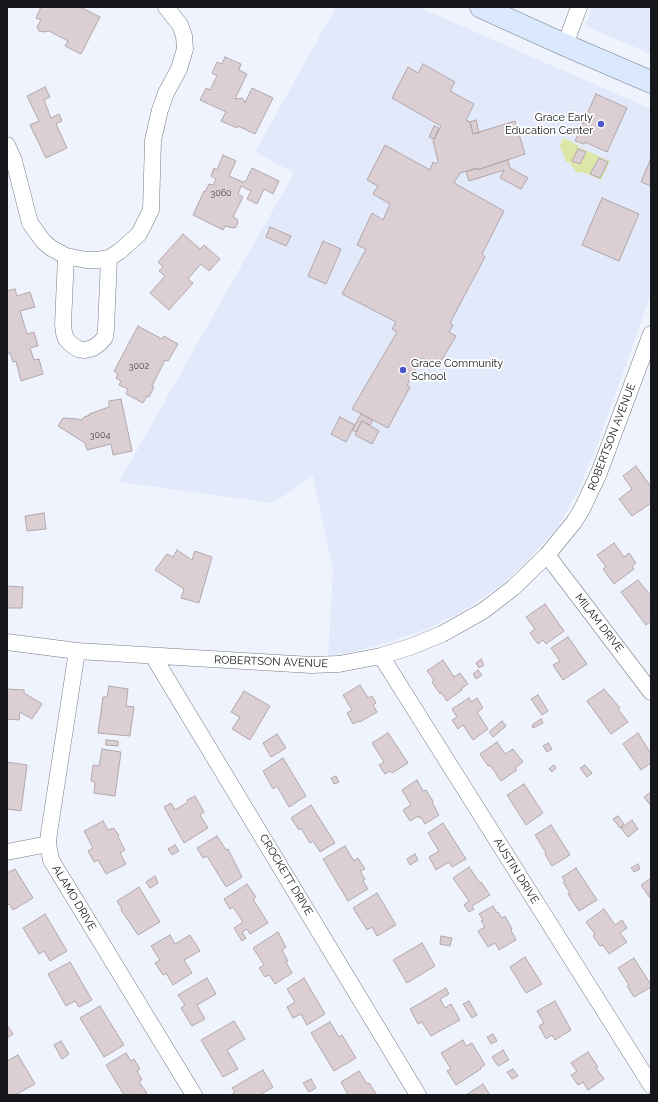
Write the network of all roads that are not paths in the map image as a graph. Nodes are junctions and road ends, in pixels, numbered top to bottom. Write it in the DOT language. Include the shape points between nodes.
graph roads {
  1 [pos="166,7"];
  2 [pos="481,7"];
  3 [pos="579,7"];
  4 [pos="565,46"];
  5 [pos="651,82"];
  6 [pos="7,145"];
  7 [pos="66,256"];
  8 [pos="109,258"];
  9 [pos="651,334"];
  10 [pos="547,555"];
  11 [pos="7,642"];
  12 [pos="77,651"];
  13 [pos="153,656"];
  14 [pos="381,656"];
  15 [pos="651,692"];
  16 [pos="48,844"];
  17 [pos="7,852"];
  18 [pos="651,1086"];
  19 [pos="194,1095"];
  20 [pos="418,1095"];
  1 -- 8 [label="street" via="180,25 185,49 179,69 160,110 153,140 151,210 139,234"];
  2 -- 4 [label="main road"];
  3 -- 4 [label="street"];
  4 -- 5 [label="main road"];
  6 -- 7 [label="street" via="30,224 43,241"];
  7 -- 8 [label="street" via="86,260"];
  7 -- 8 [label="street" via="64,333 72,345 85,350 93,348 105,336"];
  9 -- 10 [label="street, ROBERTSON AVENUE" via="594,486 574,522"];
  10 -- 14 [label="street, ROBERTSON AVENUE" via="513,588 470,620 428,640"];
  10 -- 15 [label="street, MILAM DRIVE"];
  11 -- 12 [label="street, ROBERTSON AVENUE"];
  12 -- 13 [label="street, ROBERTSON AVENUE"];
  12 -- 16 [label="street, ALAMO DRIVE"];
  13 -- 14 [label="street, ROBERTSON AVENUE" via="310,665 339,664"];
  13 -- 20 [label="street, CROCKETT DRIVE"];
  14 -- 18 [label="street, AUSTIN DRIVE"];
  16 -- 17 [label="street"];
  16 -- 19 [label="street, ALAMO DRIVE" via="55,867"];
}
